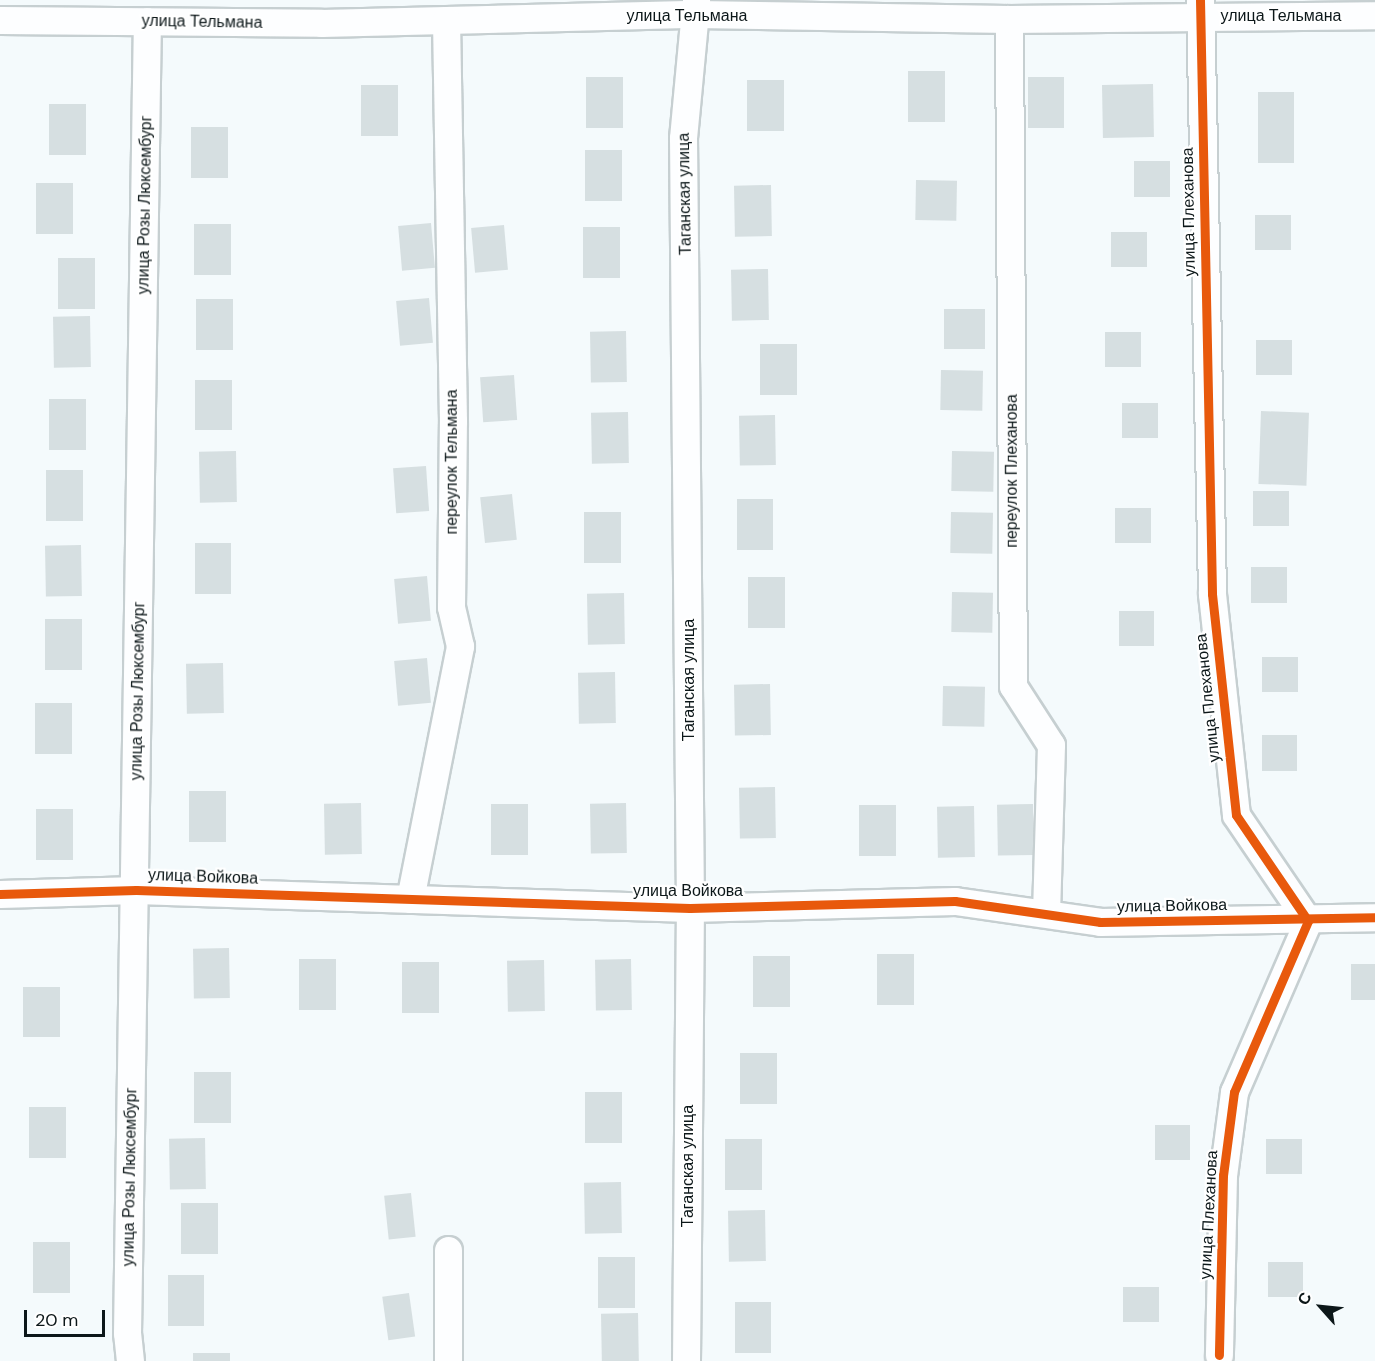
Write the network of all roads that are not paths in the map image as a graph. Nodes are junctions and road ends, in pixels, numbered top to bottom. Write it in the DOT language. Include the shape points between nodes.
graph roads {
  1 [pos="696,7"];
  2 [pos="1200,8"];
  3 [pos="1375,15"];
  4 [pos="1009,19"];
  5 [pos="0,20"];
  6 [pos="446,20"];
  7 [pos="147,21"];
  8 [pos="136,890"];
  9 [pos="0,894"];
  10 [pos="410,899"];
  11 [pos="690,908"];
  12 [pos="1046,912"];
  13 [pos="1375,917"];
  14 [pos="1308,921"];
  15 [pos="448,1250"];
  16 [pos="1219,1355"];
  17 [pos="130,1361"];
  18 [pos="448,1361"];
  19 [pos="686,1361"];
  1 -- 4 [label="street, улица Тельмана"];
  1 -- 6 [label="street, улица Тельмана"];
  1 -- 11 [label="street, Таганская улица" via="683,138"];
  2 -- 3 [label="street, улица Тельмана"];
  2 -- 4 [label="street, улица Тельмана"];
  2 -- 14 [label="street, улица Плеханова" via="1212,594 1236,815"];
  4 -- 12 [label="street, переулок Плеханова" via="1013,686 1051,745"];
  5 -- 7 [label="street, улица Тельмана"];
  6 -- 7 [label="street, улица Тельмана"];
  6 -- 10 [label="street, переулок Тельмана" via="453,422 451,607 460,646"];
  7 -- 8 [label="street, улица Розы Люксембург"];
  8 -- 9 [label="street, улица Войкова"];
  8 -- 10 [label="street, улица Войкова"];
  8 -- 17 [label="street, улица Розы Люксембург" via="127,1333"];
  10 -- 11 [label="street, улица Войкова"];
  11 -- 12 [label="street, улица Войкова" via="955,901"];
  11 -- 19 [label="street, Таганская улица"];
  12 -- 14 [label="street, улица Войкова" via="1100,922"];
  13 -- 14 [label="street, улица Войкова"];
  14 -- 16 [label="street, улица Плеханова" via="1234,1092 1223,1175"];
  15 -- 18 [label="street"];
}
